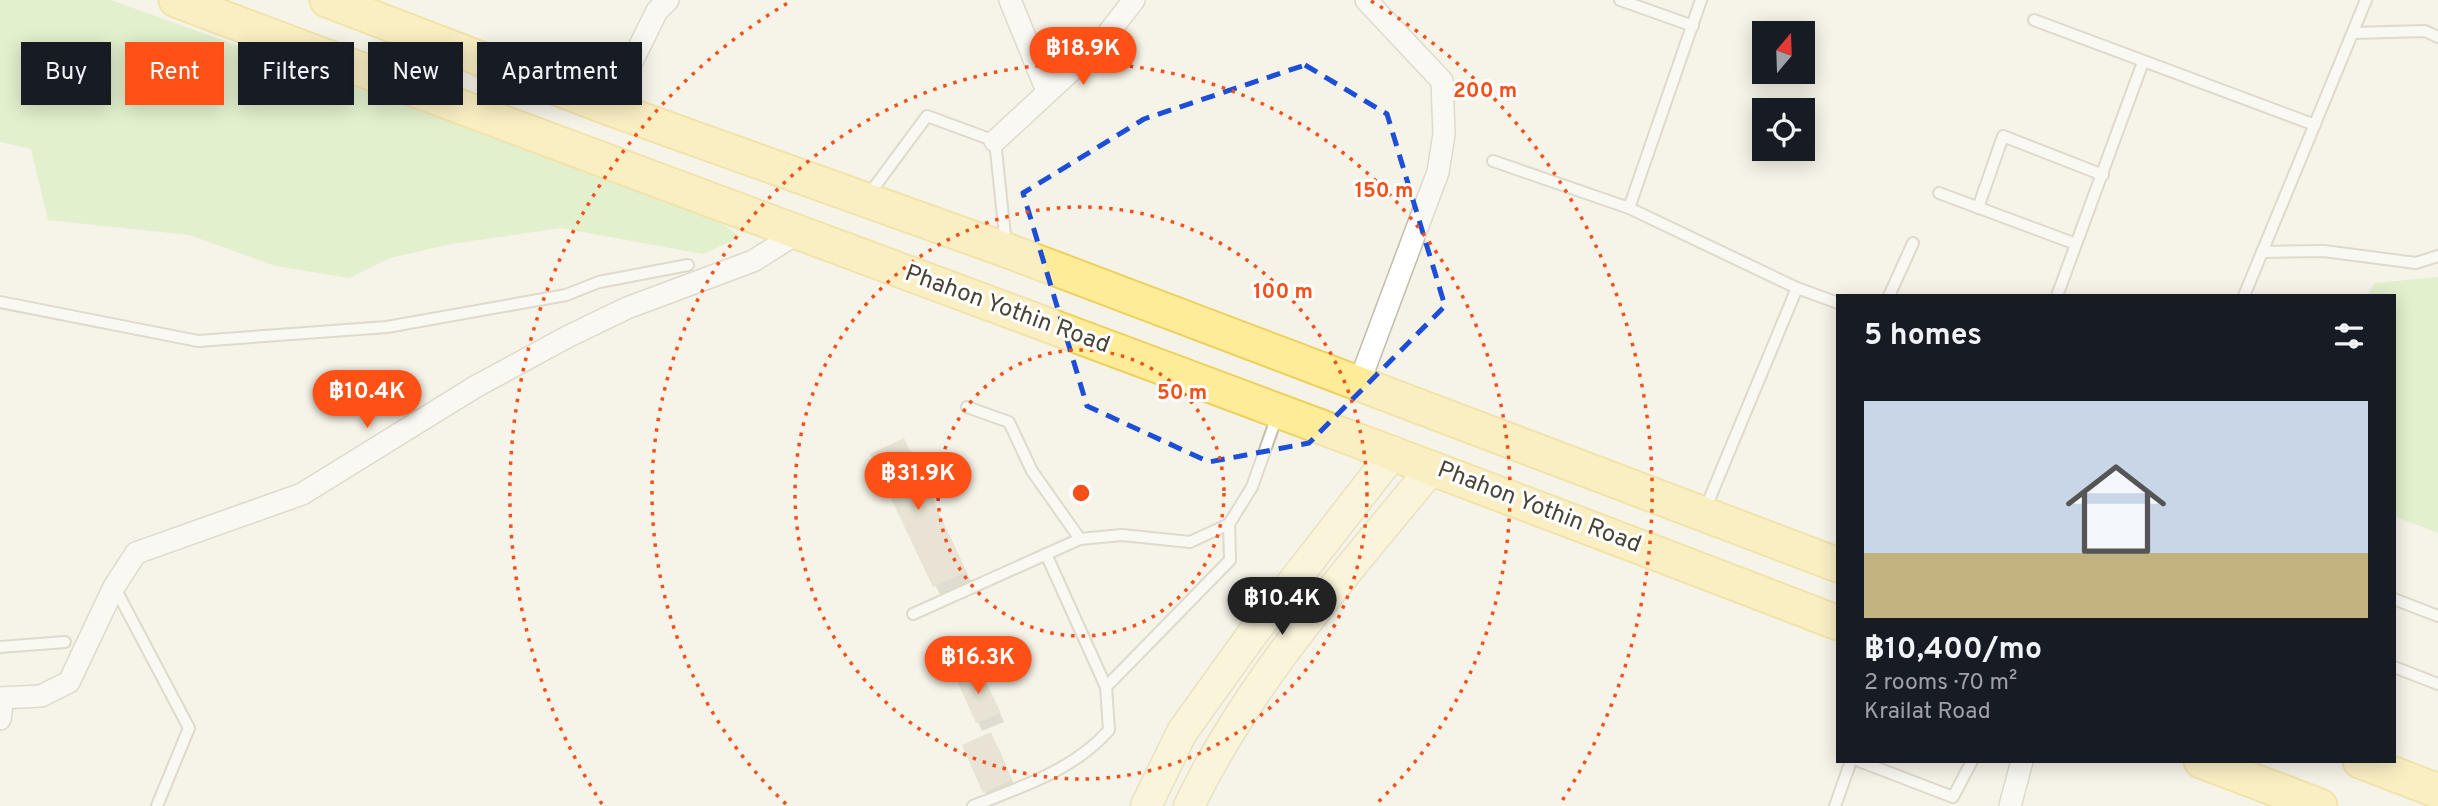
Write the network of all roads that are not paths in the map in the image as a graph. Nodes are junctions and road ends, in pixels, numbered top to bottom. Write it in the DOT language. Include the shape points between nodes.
graph roads {
  1 [pos="176,0"];
  2 [pos="327,0"];
  3 [pos="668,0"];
  4 [pos="1010,0"];
  5 [pos="1366,0"];
  6 [pos="1620,0"];
  7 [pos="1702,0"];
  8 [pos="2366,0"];
  9 [pos="1130,2"];
  10 [pos="2034,20"];
  11 [pos="1693,26"];
  12 [pos="2353,33"];
  13 [pos="2438,37"];
  14 [pos="2143,62"];
  15 [pos="1047,91"];
  16 [pos="610,108"];
  17 [pos="2315,125"];
  18 [pos="995,141"];
  19 [pos="1493,160"];
  20 [pos="2103,175"];
  21 [pos="1939,193"];
  22 [pos="865,199"];
  23 [pos="1629,208"];
  24 [pos="1979,208"];
  25 [pos="796,234"];
  26 [pos="1913,243"];
  27 [pos="2076,244"];
  28 [pos="1006,250"];
  29 [pos="2262,252"];
  30 [pos="2438,256"];
  31 [pos="688,265"];
  32 [pos="1797,288"];
  33 [pos="1890,294"];
  34 [pos="2058,294"];
  35 [pos="2245,294"];
  36 [pos="0,302"];
  37 [pos="1836,302"];
  38 [pos="1358,386"];
  39 [pos="967,407"];
  40 [pos="1280,409"];
  41 [pos="1394,452"];
  42 [pos="1433,467"];
  43 [pos="1702,515"];
  44 [pos="1229,524"];
  45 [pos="1080,539"];
  46 [pos="1046,554"];
  47 [pos="1836,564"];
  48 [pos="114,587"];
  49 [pos="2396,600"];
  50 [pos="913,614"];
  51 [pos="2438,616"];
  52 [pos="1836,622"];
  53 [pos="65,642"];
  54 [pos="0,647"];
  55 [pos="2396,668"];
  56 [pos="2438,684"];
  57 [pos="1106,687"];
  58 [pos="2,698"];
  59 [pos="0,719"];
  60 [pos="1850,763"];
  61 [pos="1863,763"];
  62 [pos="1971,763"];
  63 [pos="2021,763"];
  64 [pos="2206,763"];
  65 [pos="2276,763"];
  66 [pos="2365,763"];
  67 [pos="2438,790"];
  68 [pos="2289,795"];
  69 [pos="1951,802"];
  70 [pos="157,806"];
  71 [pos="973,806"];
  72 [pos="1146,806"];
  73 [pos="1189,806"];
  74 [pos="1835,806"];
  75 [pos="2010,806"];
  76 [pos="2320,806"];
  1 -- 25 [label="main road, Phahon Yothin Road"];
  2 -- 16 [label="main road, Phahon Yothin Road"];
  3 -- 16 [label="street" via="657,11"];
  4 -- 15 [label="street"];
  5 -- 38 [label="street" via="1442,80 1444,134 1438,173"];
  6 -- 11 [label="lane"];
  7 -- 11 [label="lane"];
  8 -- 12 [label="lane"];
  9 -- 15 [label="street" via="1099,45"];
  10 -- 14 [label="lane"];
  11 -- 23 [label="lane"];
  12 -- 13 [label="lane" via="2425,32"];
  12 -- 17 [label="lane"];
  14 -- 17 [label="lane"];
  14 -- 20 [label="lane"];
  15 -- 18 [label="street"];
  16 -- 22 [label="main road, Phahon Yothin Road"];
  17 -- 29 [label="lane"];
  18 -- 22 [label="lane" via="927,116"];
  18 -- 28 [label="lane"];
  19 -- 23 [label="lane"];
  20 -- 24 [label="lane" via="2003,136"];
  20 -- 27 [label="lane"];
  21 -- 24 [label="lane"];
  22 -- 28 [label="main road, Phahon Yothin Road"];
  23 -- 32 [label="lane"];
  24 -- 27 [label="lane"];
  25 -- 40 [label="main road, Phahon Yothin Road"];
  25 -- 48 [label="street" via="753,261 627,308 567,337 475,387 302,494 136,553"];
  26 -- 33 [label="lane"];
  27 -- 34 [label="lane"];
  28 -- 38 [label="main road, Phahon Yothin Road"];
  29 -- 30 [label="lane" via="2324,251 2416,263"];
  29 -- 35 [label="lane"];
  31 -- 36 [label="lane" via="599,282 566,295 387,327 198,341"];
  32 -- 37 [label="lane"];
  32 -- 43 [label="lane"];
  38 -- 43 [label="main road, Phahon Yothin Road"];
  39 -- 45 [label="lane" via="1009,422 1032,471"];
  40 -- 41 [label="main road, Phahon Yothin Road"];
  40 -- 44 [label="lane" via="1252,487"];
  41 -- 42 [label="main road, Phahon Yothin Road"];
  41 -- 72 [label="main road" via="1182,732"];
  42 -- 52 [label="main road, Phahon Yothin Road"];
  42 -- 73 [label="main road" via="1279,660 1213,756"];
  43 -- 47 [label="main road, Phahon Yothin Road"];
  44 -- 45 [label="lane" via="1190,542 1122,535"];
  44 -- 57 [label="lane" via="1230,560"];
  45 -- 46 [label="lane"];
  46 -- 50 [label="lane"];
  46 -- 57 [label="lane"];
  48 -- 58 [label="street" via="69,682 41,696"];
  48 -- 70 [label="lane" via="189,728"];
  49 -- 51 [label="lane"];
  53 -- 54 [label="lane"];
  55 -- 56 [label="lane"];
  57 -- 71 [label="lane" via="1109,730 1092,750 1062,768"];
  58 -- 59 [label="street"];
  60 -- 74 [label="lane"];
  61 -- 69 [label="lane"];
  62 -- 69 [label="lane"];
  63 -- 75 [label="street"];
  64 -- 68 [label="main road"];
  65 -- 68 [label="main road" via="2275,774"];
  66 -- 67 [label="main road"];
  68 -- 76 [label="main road"];
}
